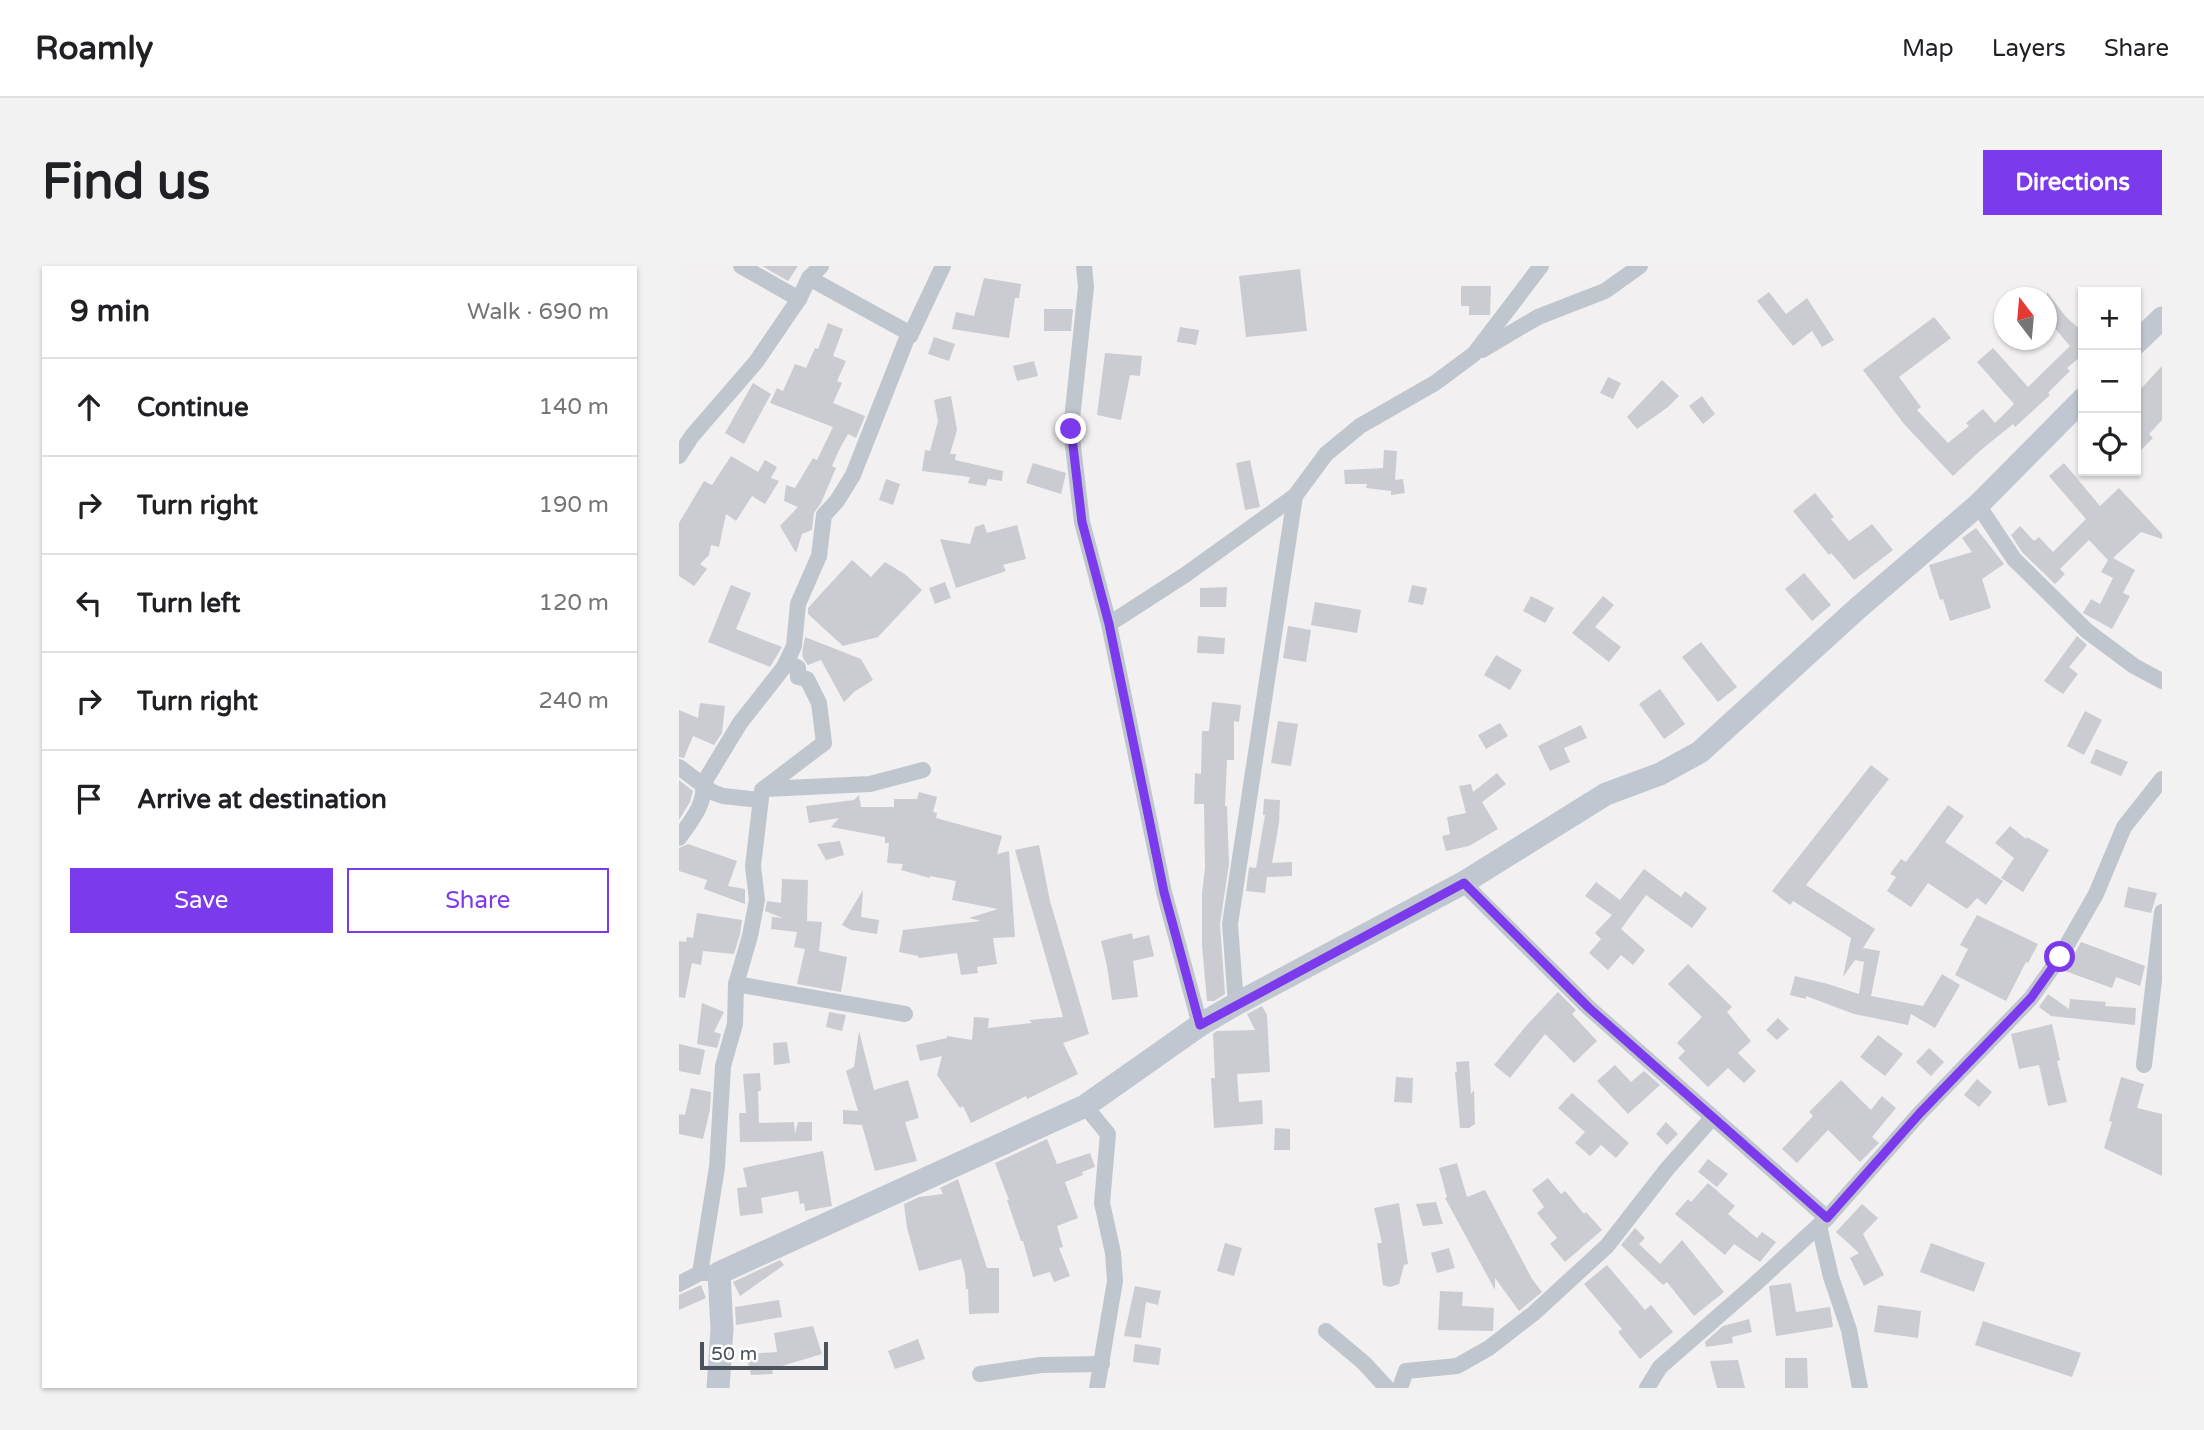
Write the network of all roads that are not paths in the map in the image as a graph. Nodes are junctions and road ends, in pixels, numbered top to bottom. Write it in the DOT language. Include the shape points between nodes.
graph roads {
  1 [pos="741,266"];
  2 [pos="821,266"];
  3 [pos="943,266"];
  4 [pos="1084,266"];
  5 [pos="1541,266"];
  6 [pos="1640,266"];
  7 [pos="809,278"];
  8 [pos="799,299"];
  9 [pos="2162,318"];
  10 [pos="909,333"];
  11 [pos="2141,338"];
  12 [pos="1473,354"];
  13 [pos="2078,404"];
  14 [pos="686,434"];
  15 [pos="679,456"];
  16 [pos="1295,496"];
  17 [pos="1978,505"];
  18 [pos="1109,624"];
  19 [pos="784,667"];
  20 [pos="2162,681"];
  21 [pos="679,767"];
  22 [pos="923,770"];
  23 [pos="2162,779"];
  24 [pos="703,784"];
  25 [pos="761,795"];
  26 [pos="679,838"];
  27 [pos="1464,883"];
  28 [pos="2162,912"];
  29 [pos="736,984"];
  30 [pos="1236,1004"];
  31 [pos="905,1014"];
  32 [pos="1200,1025"];
  33 [pos="2144,1065"];
  34 [pos="1085,1106"];
  35 [pos="1712,1118"];
  36 [pos="1823,1222"];
  37 [pos="710,1273"];
  38 [pos="679,1284"];
  39 [pos="1326,1331"];
  40 [pos="1102,1364"];
  41 [pos="981,1374"];
  42 [pos="718,1388"];
  43 [pos="1097,1388"];
  44 [pos="1387,1388"];
  45 [pos="1400,1388"];
  46 [pos="1648,1388"];
  47 [pos="1860,1388"];
  1 -- 8 [label="street"];
  2 -- 7 [label="street"];
  3 -- 10 [label="street" via="911,336"];
  4 -- 18 [label="street" via="1086,288 1071,429 1082,522"];
  5 -- 12 [label="street"];
  6 -- 12 [label="street" via="1605,291 1538,317"];
  7 -- 8 [label="street"];
  7 -- 10 [label="street"];
  8 -- 14 [label="street" via="756,362"];
  9 -- 11 [label="main road"];
  10 -- 19 [label="street" via="852,475 824,515 819,556 799,604 794,646"];
  12 -- 16 [label="street" via="1346,437 1326,454"];
  13 -- 17 [label="main road"];
  14 -- 15 [label="street"];
  16 -- 18 [label="street"];
  16 -- 30 [label="street" via="1230,924"];
  17 -- 20 [label="street" via="2014,559 2087,631"];
  17 -- 27 [label="main road" via="1700,752 1660,774 1606,794"];
  18 -- 32 [label="street" via="1164,892"];
  19 -- 24 [label="street" via="740,723"];
  19 -- 25 [label="street" via="792,664 799,677 807,680 819,703 824,743"];
  21 -- 24 [label="street"];
  22 -- 25 [label="street" via="870,784"];
  23 -- 36 [label="street" via="2124,827 2096,894 2031,998"];
  24 -- 25 [label="street" via="712,792 741,800"];
  24 -- 26 [label="street" via="705,794"];
  25 -- 29 [label="street" via="753,866 757,900"];
  27 -- 30 [label="main road"];
  27 -- 35 [label="street" via="1589,1008"];
  28 -- 33 [label="street"];
  29 -- 31 [label="street"];
  29 -- 37 [label="street" via="734,1024 723,1066"];
  30 -- 32 [label="main road"];
  32 -- 34 [label="main road"];
  34 -- 37 [label="main road"];
  34 -- 40 [label="street" via="1108,1134 1102,1203 1115,1282"];
  35 -- 36 [label="street"];
  35 -- 45 [label="street" via="1607,1245 1534,1313 1457,1366 1406,1371"];
  36 -- 46 [label="street" via="1660,1367"];
  36 -- 47 [label="street" via="1831,1277 1849,1330"];
  37 -- 38 [label="street"];
  37 -- 42 [label="main road" via="722,1329"];
  39 -- 44 [label="street"];
  40 -- 41 [label="street" via="1041,1364"];
  40 -- 43 [label="street"];
}
